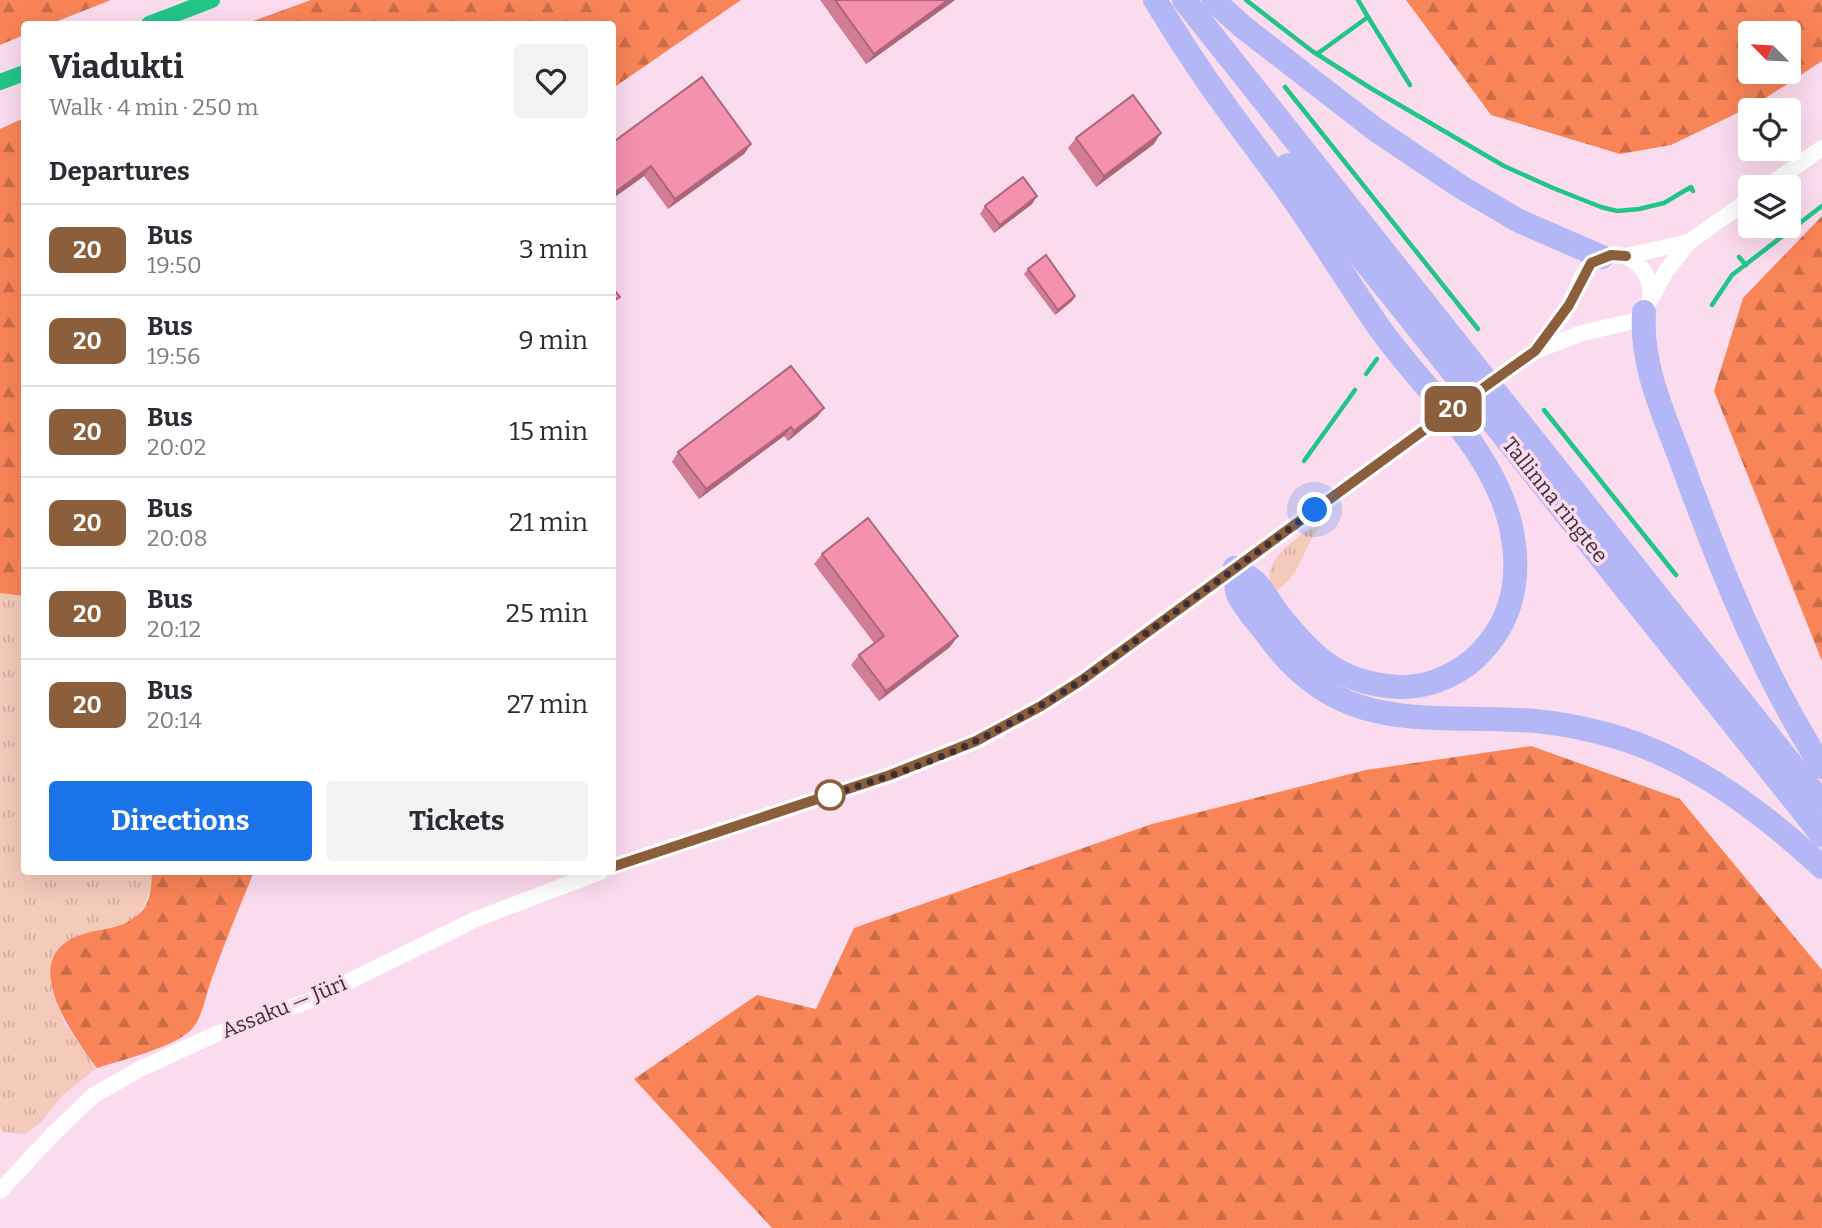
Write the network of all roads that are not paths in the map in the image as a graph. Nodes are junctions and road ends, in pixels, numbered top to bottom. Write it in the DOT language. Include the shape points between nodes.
graph roads {
  1 [pos="1156,0"];
  2 [pos="1184,0"];
  3 [pos="1213,0"];
  4 [pos="1822,148"];
  5 [pos="1783,175"];
  6 [pos="1738,207"];
  7 [pos="1689,242"];
  8 [pos="1614,257"];
  9 [pos="1647,306"];
  10 [pos="1535,351"];
  11 [pos="1235,568"];
  12 [pos="1822,767"];
  13 [pos="1822,803"];
  14 [pos="1822,835"];
  15 [pos="616,866"];
  16 [pos="1822,867"];
  17 [pos="592,875"];
  18 [pos="0,1191"];
  1 -- 11 [label="highway" via="1379,328 1471,443 1494,483 1510,525 1516,563 1513,597 1489,645 1464,668 1414,688 1370,684 1322,663 1257,584"];
  1 -- 14 [label="highway, Tallinna ringtee"];
  2 -- 13 [label="highway, Tallinna ringtee"];
  3 -- 8 [label="highway" via="1376,130 1461,187 1519,221"];
  4 -- 5 [label="street"];
  6 -- 7 [label="street"];
  7 -- 8 [label="street"];
  7 -- 9 [label="street"];
  8 -- 9 [label="street" via="1636,262 1646,272 1651,286"];
  8 -- 10 [label="street" via="1591,263 1569,305"];
  9 -- 10 [label="street" via="1629,324 1582,333"];
  9 -- 12 [label="highway" via="1643,329 1654,388 1700,512 1768,674"];
  10 -- 11 [label="street"];
  11 -- 15 [label="street" via="1082,680 976,741 890,775"];
  11 -- 16 [label="highway" via="1237,594 1280,653 1300,673 1350,704 1405,718 1562,725 1631,742 1733,794"];
  17 -- 18 [label="street, Assaku — Jüri" via="474,920 312,999 216,1034 140,1069 94,1095"];
}
